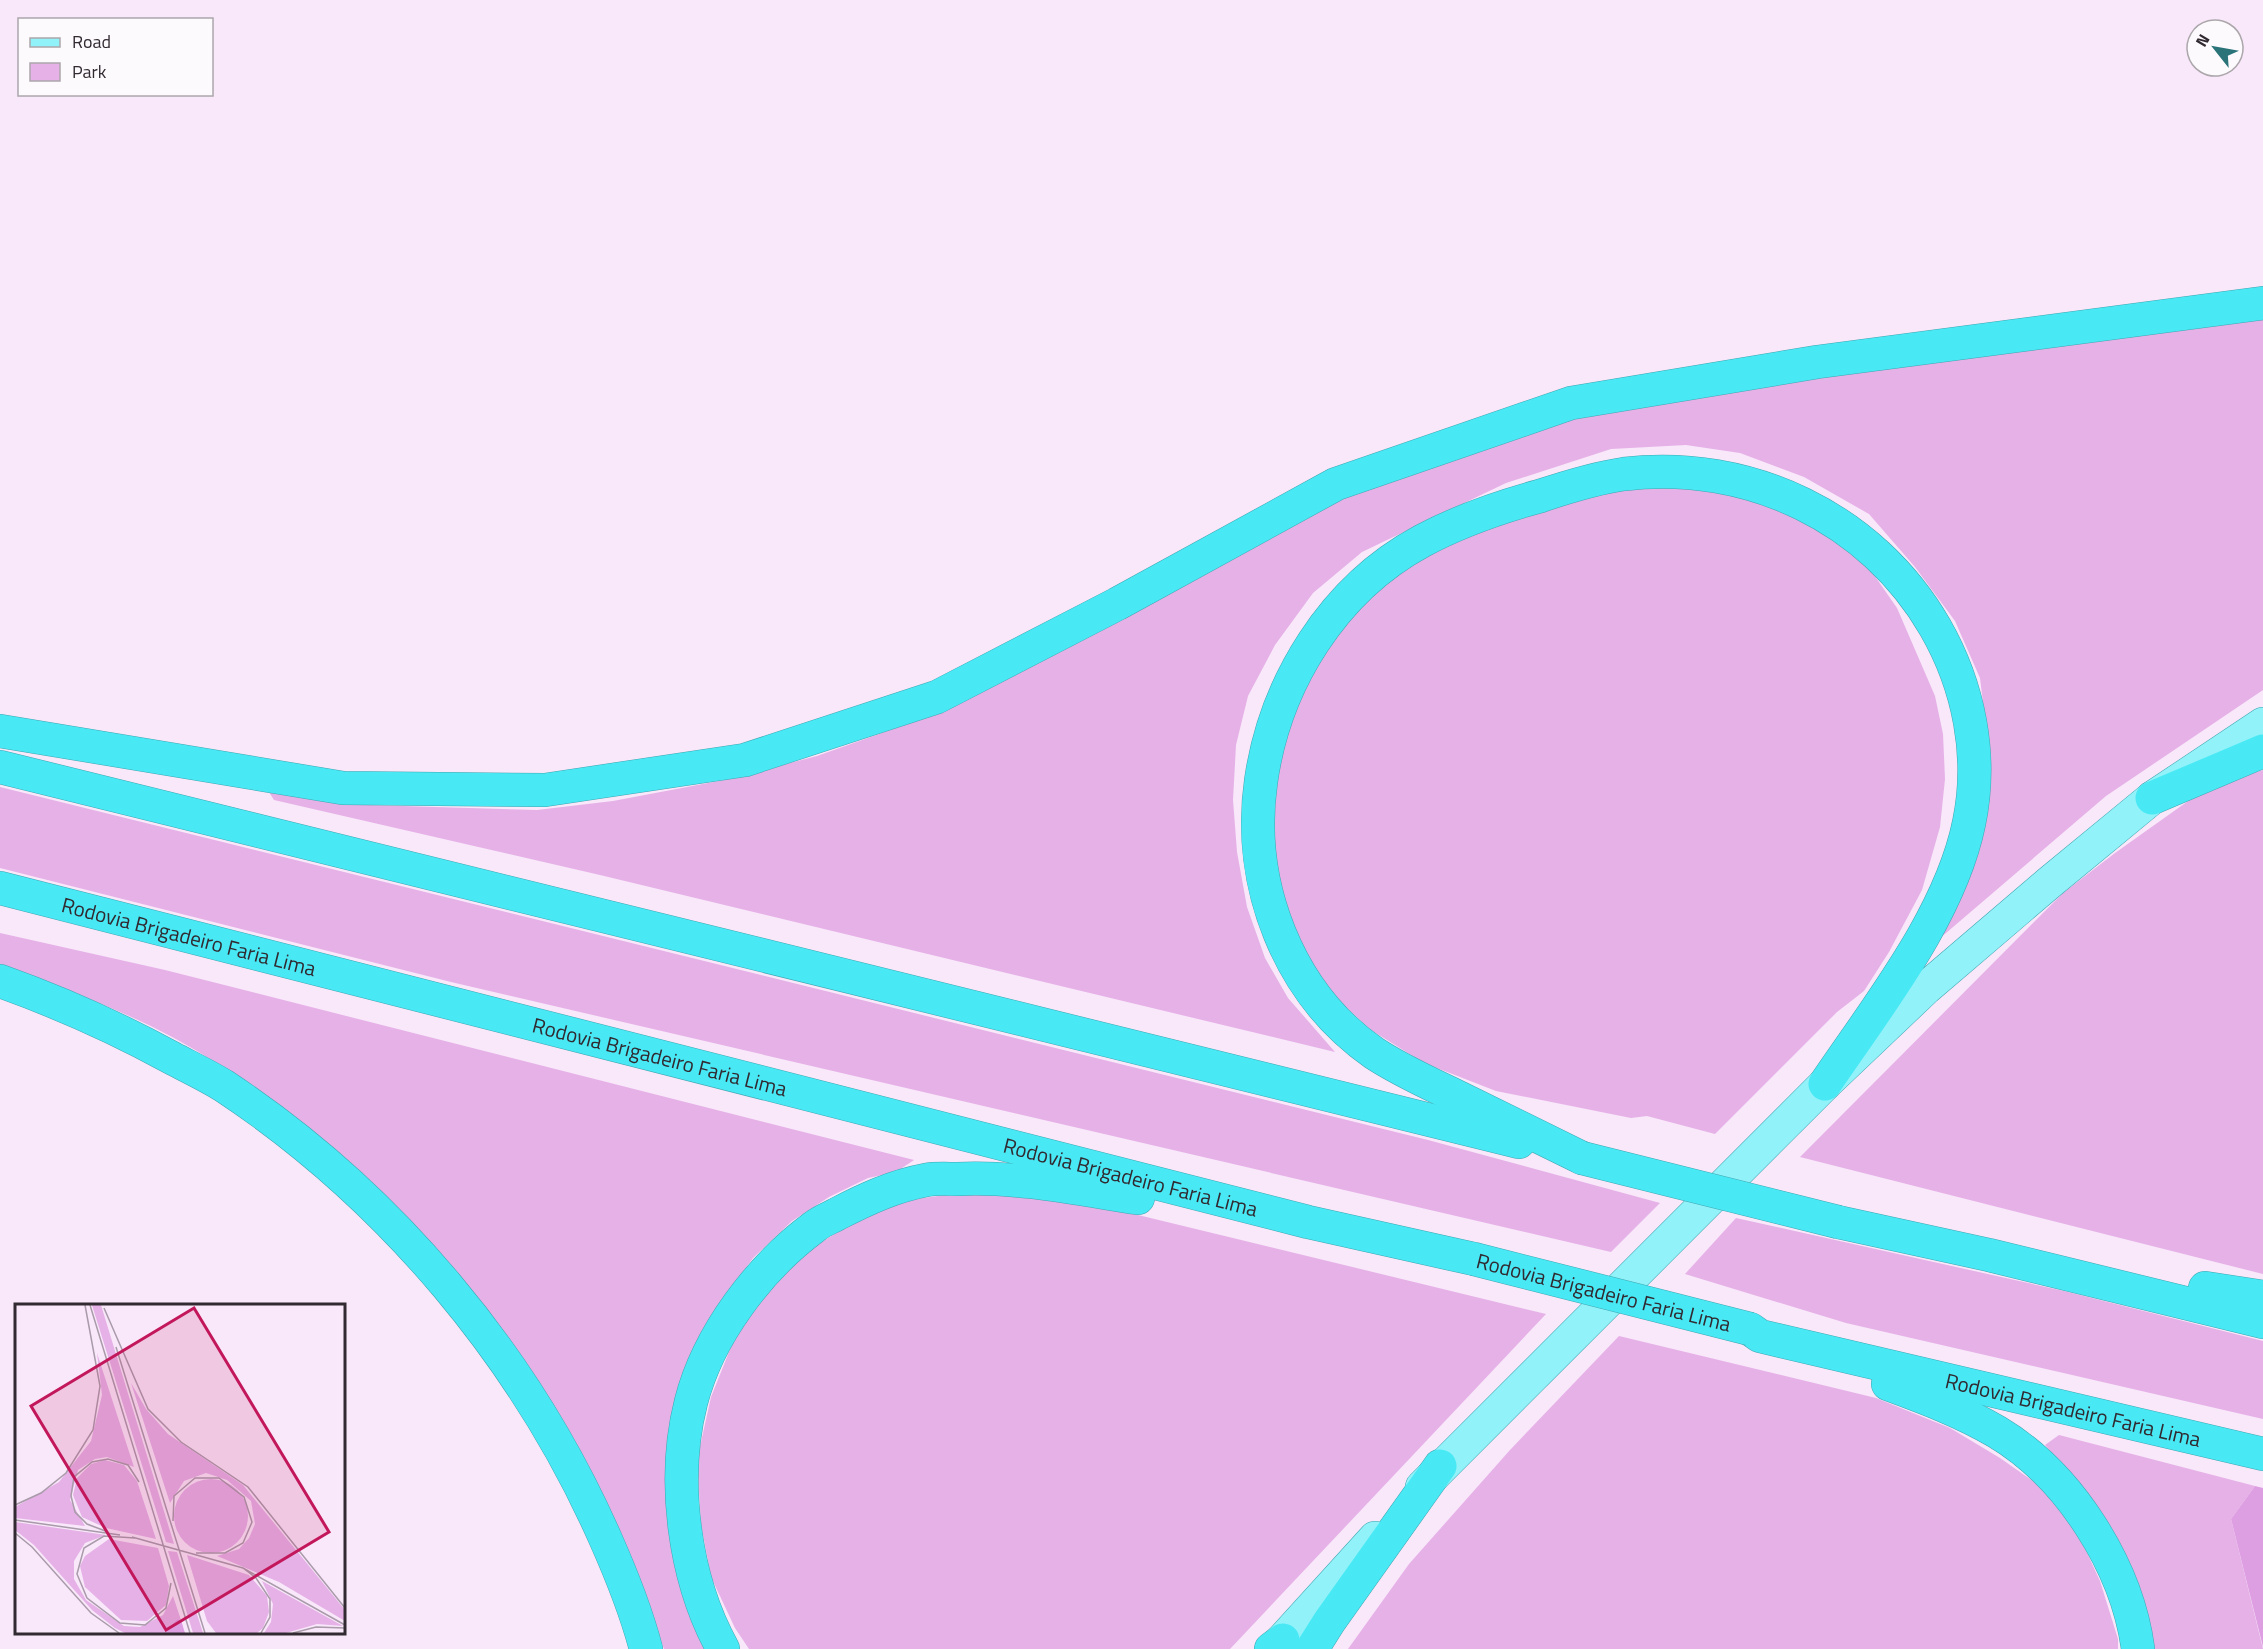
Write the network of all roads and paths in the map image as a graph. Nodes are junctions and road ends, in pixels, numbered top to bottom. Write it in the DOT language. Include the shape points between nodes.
graph roads {
  1 [pos="2263,303"];
  2 [pos="2263,724"];
  3 [pos="0,731"];
  4 [pos="2263,751"];
  5 [pos="0,766"];
  6 [pos="2151,798"];
  7 [pos="0,888"];
  8 [pos="0,981"];
  9 [pos="1825,1084"];
  10 [pos="1582,1158"];
  11 [pos="1308,1222"];
  12 [pos="1989,1255"];
  13 [pos="2263,1297"];
  14 [pos="2263,1322"];
  15 [pos="1755,1333"];
  16 [pos="2263,1454"];
  17 [pos="1285,1647"];
  18 [pos="646,1649"];
  19 [pos="723,1649"];
  20 [pos="2138,1649"];
  1 -- 3 [label="highway" via="1817,362 1571,403 1336,484 937,698 745,760 545,790 343,788"];
  2 -- 6 [label="main road"];
  4 -- 6 [label="highway"];
  5 -- 10 [label="highway"];
  6 -- 9 [label="main road" via="1926,988"];
  7 -- 11 [label="highway, Rodovia Brigadeiro Faria Lima"];
  8 -- 18 [label="highway" via="93,1018 222,1085 290,1133 401,1234 501,1356 550,1431 584,1490 638,1616"];
  9 -- 10 [label="highway" via="1905,967 1958,864 1970,822 1975,778 1973,734 1964,691 1948,650 1922,604 1888,563 1848,529 1802,502 1759,485 1667,471 1621,475 1496,508 1420,542 1376,573 1338,610 1305,653 1281,701 1265,752 1257,805 1259,858 1268,904 1285,947 1308,987 1338,1022 1374,1052 1413,1076"];
  9 -- 17 [label="main road" via="1440,1466"];
  10 -- 12 [label="highway, bridge"];
  11 -- 15 [label="highway, Rodovia Brigadeiro Faria Lima, bridge" via="1474,1259"];
  11 -- 19 [label="highway" via="992,1177 927,1180 873,1195 815,1226 763,1271 708,1356 691,1401 683,1447 687,1549 701,1602"];
  12 -- 13 [label="highway"];
  12 -- 14 [label="highway"];
  15 -- 16 [label="highway, Rodovia Brigadeiro Faria Lima"];
  15 -- 20 [label="highway" via="1951,1408 1999,1433 2041,1466 2077,1506 2103,1546 2123,1590"];
}
